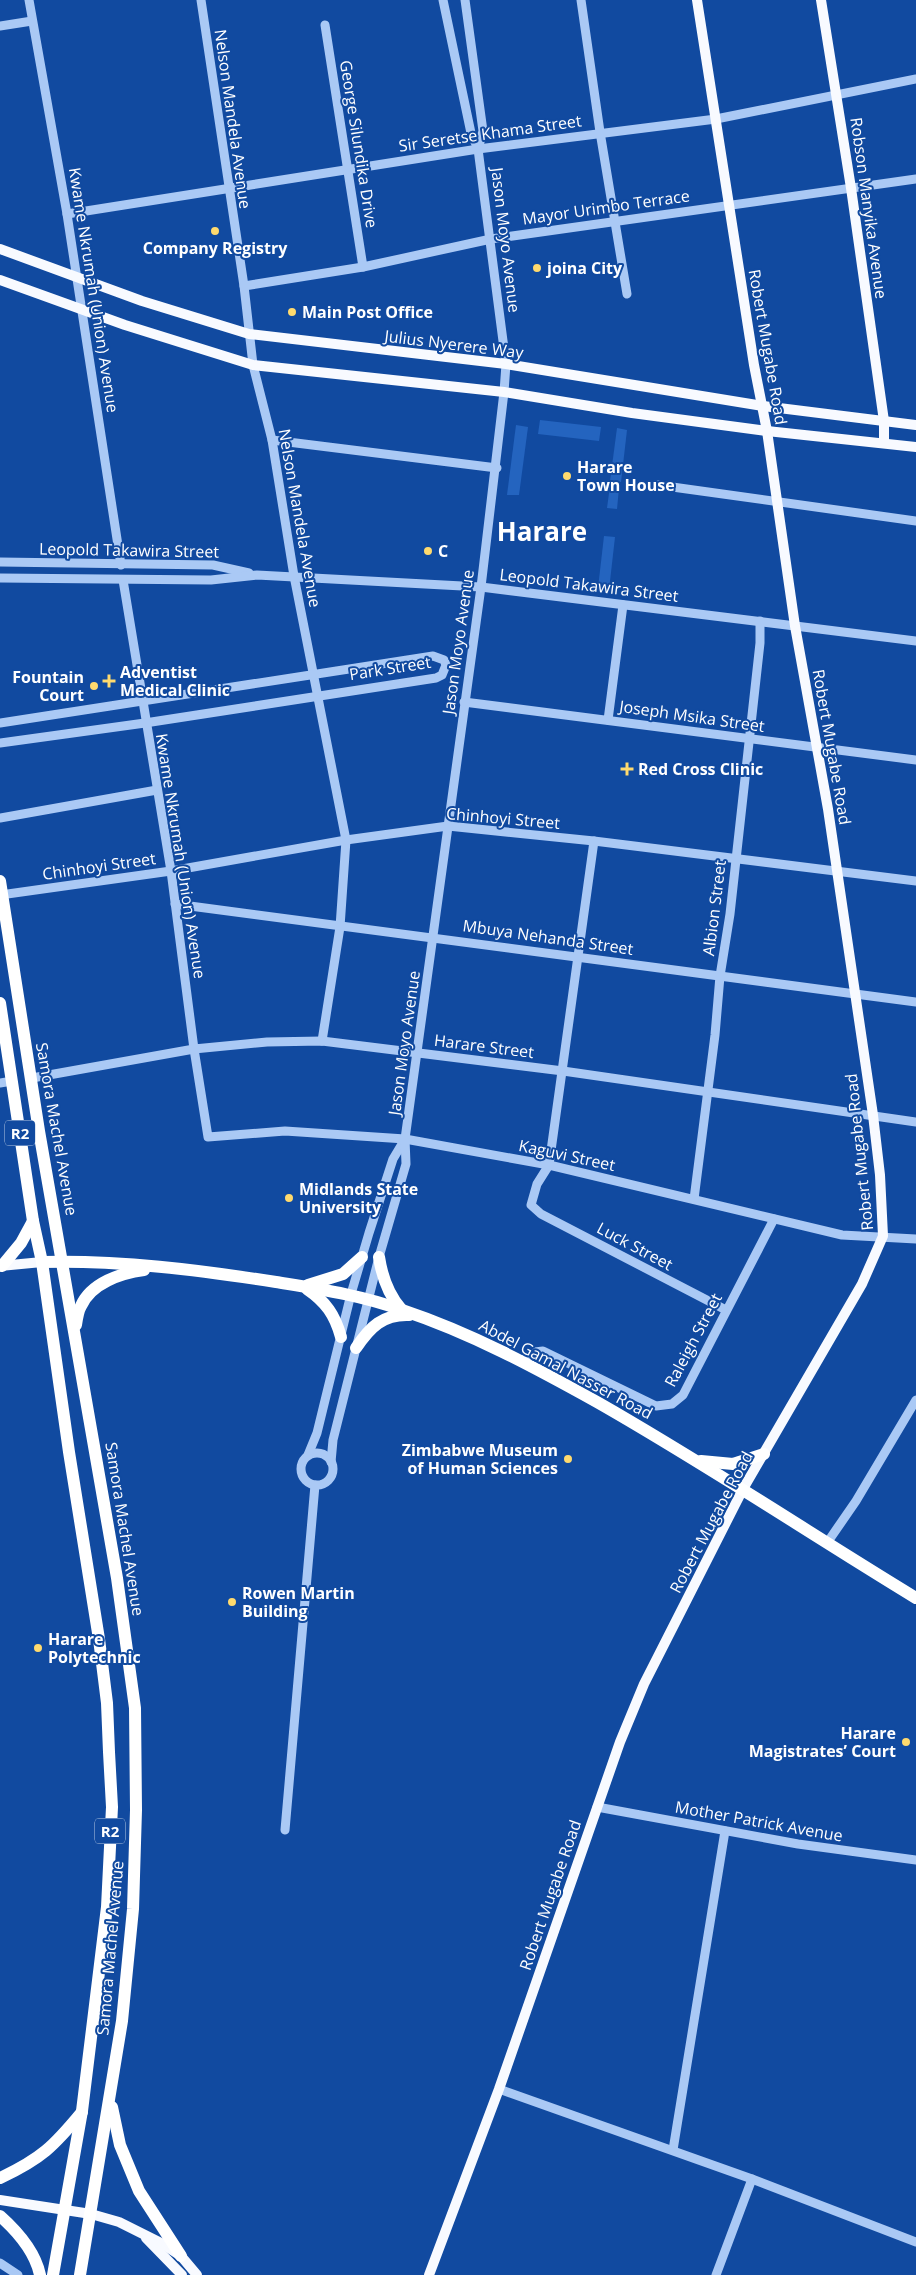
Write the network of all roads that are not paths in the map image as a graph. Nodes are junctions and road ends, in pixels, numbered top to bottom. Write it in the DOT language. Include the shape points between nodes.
graph roads {
  1 [pos="29,0"];
  2 [pos="201,0"];
  3 [pos="443,0"];
  4 [pos="465,0"];
  5 [pos="581,0"];
  6 [pos="697,0"];
  7 [pos="821,0"];
  8 [pos="32,21"];
  9 [pos="325,25"];
  10 [pos="0,26"];
  11 [pos="916,80"];
  12 [pos="837,96"];
  13 [pos="716,119"];
  14 [pos="600,132"];
  15 [pos="478,149"];
  16 [pos="348,170"];
  17 [pos="916,179"];
  18 [pos="851,188"];
  19 [pos="228,189"];
  20 [pos="729,204"];
  21 [pos="68,214"];
  22 [pos="615,221"];
  23 [pos="491,239"];
  24 [pos="0,249"];
  25 [pos="363,267"];
  26 [pos="76,277"];
  27 [pos="0,280"];
  28 [pos="244,286"];
  29 [pos="627,294"];
  30 [pos="82,308"];
  31 [pos="249,334"];
  32 [pos="506,364"];
  33 [pos="254,365"];
  34 [pos="504,392"];
  35 [pos="762,406"];
  36 [pos="884,421"];
  37 [pos="916,425"];
  38 [pos="767,431"];
  39 [pos="272,440"];
  40 [pos="884,443"];
  41 [pos="916,447"];
  42 [pos="497,468"];
  43 [pos="658,485"];
  44 [pos="778,503"];
  45 [pos="916,521"];
  46 [pos="0,562"];
  47 [pos="120,565"];
  48 [pos="257,575"];
  49 [pos="294,576"];
  50 [pos="0,578"];
  51 [pos="123,580"];
  52 [pos="481,587"];
  53 [pos="623,605"];
  54 [pos="760,621"];
  55 [pos="795,626"];
  56 [pos="916,641"];
  57 [pos="313,676"];
  58 [pos="316,695"];
  59 [pos="464,702"];
  60 [pos="142,703"];
  61 [pos="608,720"];
  62 [pos="0,723"];
  63 [pos="145,723"];
  64 [pos="749,740"];
  65 [pos="0,743"];
  66 [pos="817,748"];
  67 [pos="916,760"];
  68 [pos="157,790"];
  69 [pos="0,818"];
  70 [pos="448,826"];
  71 [pos="346,840"];
  72 [pos="594,841"];
  73 [pos="736,858"];
  74 [pos="171,871"];
  75 [pos="837,872"];
  76 [pos="0,881"];
  77 [pos="916,882"];
  78 [pos="1,895"];
  79 [pos="175,904"];
  80 [pos="340,927"];
  81 [pos="433,937"];
  82 [pos="577,956"];
  83 [pos="720,976"];
  84 [pos="854,994"];
  85 [pos="916,1002"];
  86 [pos="0,1003"];
  87 [pos="322,1041"];
  88 [pos="194,1049"];
  89 [pos="418,1052"];
  90 [pos="563,1071"];
  91 [pos="32,1078"];
  92 [pos="6,1082"];
  93 [pos="709,1092"];
  94 [pos="873,1115"];
  95 [pos="916,1122"];
  96 [pos="208,1137"];
  97 [pos="405,1139"];
  98 [pos="548,1165"];
  99 [pos="694,1199"];
  100 [pos="774,1220"];
  101 [pos="33,1221"];
  102 [pos="883,1236"];
  103 [pos="916,1239"];
  104 [pos="362,1257"];
  105 [pos="378,1257"];
  106 [pos="63,1261"];
  107 [pos="42,1262"];
  108 [pos="1,1266"];
  109 [pos="164,1268"];
  110 [pos="303,1287"];
  111 [pos="351,1294"];
  112 [pos="369,1299"];
  113 [pos="402,1309"];
  114 [pos="726,1310"];
  115 [pos="417,1315"];
  116 [pos="74,1330"];
  117 [pos="341,1337"];
  118 [pos="356,1348"];
  119 [pos="521,1361"];
  120 [pos="916,1400"];
  121 [pos="764,1454"];
  122 [pos="308,1455"];
  123 [pos="698,1461"];
  124 [pos="331,1462"];
  125 [pos="315,1485"];
  126 [pos="744,1488"];
  127 [pos="827,1543"];
  128 [pos="916,1598"];
  129 [pos="597,1807"];
  130 [pos="285,1830"];
  131 [pos="725,1831"];
  132 [pos="916,1860"];
  133 [pos="499,2089"];
  134 [pos="110,2097"];
  135 [pos="82,2111"];
  136 [pos="673,2150"];
  137 [pos="0,2178"];
  138 [pos="752,2179"];
  139 [pos="0,2200"];
  140 [pos="66,2210"];
  141 [pos="91,2214"];
  142 [pos="0,2216"];
  143 [pos="145,2236"];
  144 [pos="916,2242"];
  145 [pos="181,2256"];
  146 [pos="0,2264"];
  147 [pos="18,2275"];
  148 [pos="40,2275"];
  149 [pos="53,2275"];
  150 [pos="80,2275"];
  151 [pos="182,2275"];
  152 [pos="197,2275"];
  153 [pos="429,2275"];
  154 [pos="716,2275"];
  1 -- 8 [label="street, Kwame Nkrumah (Union) Avenue"];
  2 -- 19 [label="street, Nelson Mandela Avenue"];
  3 -- 15 [label="street, Jason Moyo Avenue" via="471,133"];
  4 -- 15 [label="street, Jason Moyo Avenue" via="483,131"];
  5 -- 14 [label="street"];
  6 -- 13 [label="main road, Robert Mugabe Road"];
  7 -- 12 [label="main road, Robson Manyika Avenue"];
  8 -- 10 [label="street"];
  8 -- 21 [label="street, Kwame Nkrumah (Union) Avenue"];
  9 -- 16 [label="street, George Silundika Drive"];
  11 -- 12 [label="street, Sir Seretse Khama Street"];
  12 -- 13 [label="street, Sir Seretse Khama Street"];
  12 -- 18 [label="main road, Robson Manyika Avenue"];
  13 -- 14 [label="street, Sir Seretse Khama Street"];
  13 -- 20 [label="main road, Robert Mugabe Road"];
  14 -- 15 [label="street, Sir Seretse Khama Street"];
  14 -- 22 [label="street"];
  15 -- 16 [label="street, Sir Seretse Khama Street"];
  15 -- 23 [label="street, Jason Moyo Avenue"];
  16 -- 19 [label="street, Sir Seretse Khama Street"];
  16 -- 25 [label="street, George Silundika Drive"];
  17 -- 18 [label="street, Mayor Urimbo Terrace"];
  18 -- 20 [label="street, Mayor Urimbo Terrace"];
  18 -- 36 [label="main road, Robson Manyika Avenue"];
  19 -- 21 [label="street, Sir Seretse Khama Street"];
  19 -- 28 [label="street, Nelson Mandela Avenue"];
  20 -- 22 [label="street, Mayor Urimbo Terrace"];
  20 -- 35 [label="main road, Robert Mugabe Road"];
  21 -- 26 [label="street, Kwame Nkrumah (Union) Avenue"];
  22 -- 23 [label="street, Mayor Urimbo Terrace"];
  22 -- 29 [label="street"];
  23 -- 25 [label="street, Mayor Urimbo Terrace"];
  23 -- 32 [label="street, Jason Moyo Avenue"];
  24 -- 26 [label="main road, Julius Nyerere Way"];
  25 -- 28 [label="street, Mayor Urimbo Terrace"];
  26 -- 30 [label="street, Kwame Nkrumah (Union) Avenue"];
  26 -- 31 [label="main road, Julius Nyerere Way" via="142,302"];
  27 -- 30 [label="main road"];
  28 -- 31 [label="street, Nelson Mandela Avenue"];
  30 -- 33 [label="main road" via="125,325"];
  30 -- 47 [label="street, Kwame Nkrumah (Union) Avenue"];
  31 -- 32 [label="main road, Julius Nyerere Way"];
  31 -- 33 [label="street, Nelson Mandela Avenue"];
  32 -- 34 [label="street, Jason Moyo Avenue"];
  32 -- 35 [label="main road, Julius Nyerere Way"];
  33 -- 34 [label="main road"];
  33 -- 39 [label="street, Nelson Mandela Avenue"];
  34 -- 38 [label="main road"];
  34 -- 42 [label="street, Jason Moyo Avenue"];
  35 -- 36 [label="main road, Julius Nyerere Way"];
  35 -- 38 [label="main road, Robert Mugabe Road"];
  36 -- 37 [label="main road, Julius Nyerere Way"];
  36 -- 40 [label="main road, Robson Manyika Avenue"];
  38 -- 40 [label="main road"];
  38 -- 44 [label="main road, Robert Mugabe Road"];
  39 -- 42 [label="street"];
  39 -- 49 [label="street, Nelson Mandela Avenue"];
  40 -- 41 [label="main road"];
  42 -- 52 [label="street, Jason Moyo Avenue"];
  43 -- 44 [label="street"];
  44 -- 45 [label="street"];
  44 -- 55 [label="main road, Robert Mugabe Road"];
  46 -- 47 [label="street, Leopold Takawira Street"];
  47 -- 48 [label="street, Leopold Takawira Street" via="213,564"];
  48 -- 49 [label="street, Leopold Takawira Street"];
  48 -- 51 [label="street, Leopold Takawira Street" via="211,580"];
  49 -- 52 [label="street, Leopold Takawira Street"];
  49 -- 57 [label="street, Nelson Mandela Avenue"];
  50 -- 51 [label="street, Leopold Takawira Street"];
  51 -- 60 [label="street, Kwame Nkrumah (Union) Avenue"];
  52 -- 53 [label="street, Leopold Takawira Street"];
  52 -- 59 [label="street, Jason Moyo Avenue"];
  53 -- 54 [label="street, Leopold Takawira Street"];
  53 -- 61 [label="street"];
  54 -- 55 [label="street, Leopold Takawira Street"];
  54 -- 64 [label="street, Albion Street"];
  55 -- 56 [label="street, Leopold Takawira Street"];
  55 -- 66 [label="main road, Robert Mugabe Road"];
  57 -- 58 [label="street, Nelson Mandela Avenue"];
  57 -- 58 [label="street, Park Street" via="433,656 444,660 446,665 442,675 436,678"];
  57 -- 60 [label="street, Park Street"];
  58 -- 63 [label="street, Park Street"];
  58 -- 71 [label="street, Nelson Mandela Avenue"];
  59 -- 61 [label="street, Joseph Msika Street"];
  59 -- 70 [label="street, Jason Moyo Avenue"];
  60 -- 62 [label="street, Park Street"];
  60 -- 63 [label="street, Kwame Nkrumah (Union) Avenue"];
  61 -- 64 [label="street, Joseph Msika Street"];
  63 -- 65 [label="street, Park Street"];
  63 -- 68 [label="street, Kwame Nkrumah (Union) Avenue"];
  64 -- 66 [label="street, Joseph Msika Street"];
  64 -- 73 [label="street, Albion Street"];
  66 -- 67 [label="street, Joseph Msika Street"];
  66 -- 75 [label="main road, Robert Mugabe Road"];
  68 -- 69 [label="street"];
  68 -- 74 [label="street, Kwame Nkrumah (Union) Avenue"];
  70 -- 71 [label="street, Chinhoyi Street"];
  70 -- 72 [label="street, Chinhoyi Street"];
  70 -- 81 [label="street, Jason Moyo Avenue"];
  71 -- 74 [label="street, Chinhoyi Street"];
  71 -- 80 [label="street, Nelson Mandela Avenue"];
  72 -- 73 [label="street, Chinhoyi Street"];
  72 -- 82 [label="street"];
  73 -- 75 [label="street, Chinhoyi Street"];
  73 -- 83 [label="street, Albion Street"];
  74 -- 78 [label="street, Chinhoyi Street"];
  74 -- 79 [label="street, Kwame Nkrumah (Union) Avenue"];
  75 -- 77 [label="street, Chinhoyi Street"];
  75 -- 84 [label="main road, Robert Mugabe Road"];
  76 -- 78 [label="highway, Samora Machel Avenue / R2"];
  78 -- 91 [label="highway, Samora Machel Avenue / R2"];
  79 -- 80 [label="street, Mbuya Nehanda Street"];
  79 -- 88 [label="street, Kwame Nkrumah (Union) Avenue"];
  80 -- 81 [label="street, Mbuya Nehanda Street"];
  80 -- 87 [label="street, Nelson Mandela Avenue"];
  81 -- 82 [label="street, Mbuya Nehanda Street"];
  81 -- 89 [label="street, Jason Moyo Avenue"];
  82 -- 83 [label="street, Mbuya Nehanda Street"];
  82 -- 90 [label="street"];
  83 -- 84 [label="street, Mbuya Nehanda Street"];
  83 -- 93 [label="street, Albion Street"];
  84 -- 85 [label="street, Mbuya Nehanda Street"];
  84 -- 94 [label="main road, Robert Mugabe Road"];
  86 -- 92 [label="highway, Samora Machel Avenue / R2"];
  87 -- 88 [label="street, Harare Street"];
  87 -- 89 [label="street, Harare Street"];
  88 -- 91 [label="street, Harare Street"];
  88 -- 96 [label="street, Kwame Nkrumah (Union) Avenue"];
  89 -- 90 [label="street, Harare Street"];
  89 -- 97 [label="street, Jason Moyo Avenue"];
  90 -- 93 [label="street, Harare Street"];
  90 -- 98 [label="street"];
  91 -- 106 [label="highway, Samora Machel Avenue / R2"];
  92 -- 101 [label="highway, Samora Machel Avenue / R2"];
  93 -- 94 [label="street, Harare Street"];
  93 -- 99 [label="street, Albion Street"];
  94 -- 95 [label="street"];
  94 -- 102 [label="main road, Robert Mugabe Road"];
  96 -- 97 [label="street, Kaguvi Street" via="285,1131"];
  97 -- 98 [label="street, Kaguvi Street"];
  97 -- 104 [label="street, Jason Moyo Avenue" via="393,1159"];
  97 -- 105 [label="street, Jason Moyo Avenue" via="406,1164"];
  98 -- 99 [label="street, Kaguvi Street"];
  98 -- 114 [label="street, Luck Street" via="537,1184 531,1205 541,1214"];
  99 -- 100 [label="street, Kaguvi Street"];
  100 -- 102 [label="street, Kaguvi Street" via="842,1235"];
  100 -- 114 [label="street, Raleigh Street"];
  101 -- 107 [label="highway, Samora Machel Avenue / R2"];
  101 -- 108 [label="highway" via="21,1243"];
  102 -- 103 [label="street, Kaguvi Street"];
  102 -- 121 [label="main road, Robert Mugabe Road" via="862,1284"];
  104 -- 110 [label="highway" via="343,1274"];
  104 -- 111 [label="street, Jason Moyo Avenue"];
  105 -- 112 [label="street, Jason Moyo Avenue"];
  105 -- 113 [label="highway" via="382,1276 393,1299"];
  106 -- 107 [label="highway, Abdel Gamal Nasser Road"];
  106 -- 109 [label="highway, Abdel Gamal Nasser Road"];
  106 -- 116 [label="highway, Samora Machel Avenue / R2"];
  107 -- 108 [label="main road"];
  107 -- 135 [label="highway, Samora Machel Avenue / R2" via="107,1702 112,1807 107,1907"];
  109 -- 110 [label="highway, Abdel Gamal Nasser Road"];
  109 -- 116 [label="highway" via="132,1272 96,1287 81,1304"];
  110 -- 111 [label="highway, Abdel Gamal Nasser Road"];
  110 -- 117 [label="highway" via="323,1300 336,1319"];
  111 -- 112 [label="highway, Abdel Gamal Nasser Road"];
  111 -- 117 [label="street, Jason Moyo Avenue"];
  112 -- 113 [label="highway, Abdel Gamal Nasser Road"];
  112 -- 118 [label="street, Jason Moyo Avenue"];
  113 -- 115 [label="highway, Abdel Gamal Nasser Road"];
  114 -- 119 [label="street, Raleigh Street" via="683,1395 664,1407 635,1397 543,1351"];
  115 -- 118 [label="highway" via="399,1314 384,1319 368,1330"];
  115 -- 119 [label="highway, Abdel Gamal Nasser Road"];
  116 -- 134 [label="highway, Samora Machel Avenue / R2" via="117,1578 135,1708 133,1909 122,2021"];
  117 -- 122 [label="street, Jason Moyo Avenue" via="317,1433"];
  118 -- 124 [label="street, Jason Moyo Avenue" via="333,1440"];
  119 -- 123 [label="highway, Abdel Gamal Nasser Road"];
  120 -- 127 [label="street" via="856,1502"];
  121 -- 123 [label="highway" via="733,1464"];
  121 -- 126 [label="main road, Robert Mugabe Road"];
  122 -- 124 [label="street" via="323,1454"];
  122 -- 125 [label="street" via="301,1464 301,1471 306,1481"];
  123 -- 126 [label="highway, Abdel Gamal Nasser Road"];
  124 -- 125 [label="street" via="333,1468 329,1480"];
  125 -- 130 [label="street"];
  126 -- 127 [label="highway, Abdel Gamal Nasser Road"];
  126 -- 129 [label="main road, Robert Mugabe Road" via="644,1684"];
  127 -- 128 [label="highway, Abdel Gamal Nasser Road"];
  129 -- 131 [label="street, Mother Patrick Avenue"];
  129 -- 133 [label="main road, Robert Mugabe Road"];
  131 -- 132 [label="street, Mother Patrick Avenue"];
  131 -- 136 [label="street"];
  133 -- 136 [label="street"];
  133 -- 153 [label="main road, Robert Mugabe Road"];
  134 -- 141 [label="highway, Samora Machel Avenue / R2"];
  134 -- 145 [label="highway" via="120,2145 133,2177 156,2221"];
  135 -- 137 [label="highway" via="47,2152"];
  135 -- 140 [label="highway, Samora Machel Avenue / R2"];
  136 -- 138 [label="street"];
  138 -- 144 [label="street"];
  138 -- 154 [label="street"];
  139 -- 140 [label="main road"];
  140 -- 141 [label="main road"];
  140 -- 149 [label="highway, Samora Machel Avenue / R2"];
  141 -- 143 [label="main road" via="119,2222"];
  141 -- 150 [label="highway, Samora Machel Avenue / R2"];
  142 -- 148 [label="highway" via="24,2240"];
  143 -- 145 [label="main road"];
  143 -- 151 [label="main road"];
  145 -- 152 [label="main road"];
  146 -- 147 [label="street"];
}
